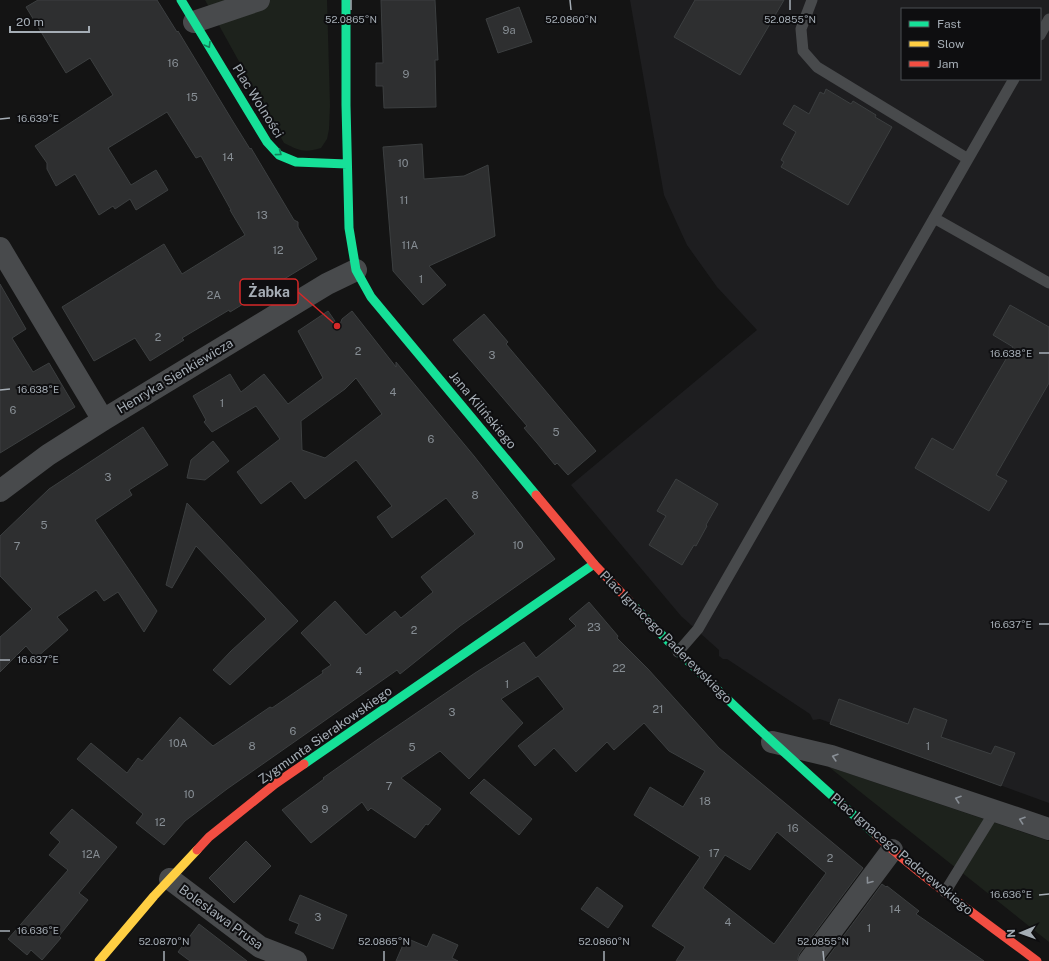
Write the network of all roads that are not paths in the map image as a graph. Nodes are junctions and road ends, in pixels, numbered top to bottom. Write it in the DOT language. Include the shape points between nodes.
graph roads {
  1 [pos="181,0"];
  2 [pos="259,0"];
  3 [pos="346,0"];
  4 [pos="812,0"];
  5 [pos="1049,19"];
  6 [pos="194,22"];
  7 [pos="1041,32"];
  8 [pos="1013,80"];
  9 [pos="968,159"];
  10 [pos="347,164"];
  11 [pos="934,218"];
  12 [pos="0,248"];
  13 [pos="356,270"];
  14 [pos="1049,283"];
  15 [pos="103,420"];
  16 [pos="0,491"];
  17 [pos="594,564"];
  18 [pos="678,652"];
  19 [pos="772,742"];
  20 [pos="995,811"];
  21 [pos="1049,829"];
  22 [pos="892,850"];
  23 [pos="170,879"];
  24 [pos="945,892"];
  25 [pos="99,961"];
  26 [pos="296,961"];
  27 [pos="809,961"];
  28 [pos="1037,961"];
  1 -- 6 [label="street, Plac Wolności"];
  2 -- 6 [label="street"];
  3 -- 10 [label="street"];
  4 -- 9 [label="lane" via="801,29 803,52 817,67"];
  5 -- 7 [label="lane"];
  6 -- 10 [label="street, Plac Wolności, one-way" via="267,142 280,155 296,162"];
  8 -- 9 [label="lane"];
  9 -- 11 [label="lane"];
  10 -- 13 [label="street" via="349,228"];
  11 -- 14 [label="lane"];
  11 -- 18 [label="lane" via="698,629"];
  12 -- 15 [label="street"];
  13 -- 15 [label="street, Henryka Sienkiewicza" via="327,284"];
  13 -- 17 [label="street, Jana Kilińskiego" via="371,297"];
  15 -- 16 [label="street, Henryka Sienkiewicza" via="48,455"];
  17 -- 18 [label="street, Plac Ignacego Paderewskiego"];
  17 -- 23 [label="street, Zygmunta Sierakowskiego" via="275,784 209,837"];
  18 -- 19 [label="street, Plac Ignacego Paderewskiego"];
  20 -- 19 [label="street, one-way" via="831,756"];
  19 -- 22 [label="street, Plac Ignacego Paderewskiego"];
  21 -- 20 [label="street, one-way"];
  20 -- 24 [label="lane"];
  22 -- 24 [label="street, Plac Ignacego Paderewskiego"];
  22 -- 27 [label="street, one-way"];
  23 -- 25 [label="street, Zygmunta Sierakowskiego"];
  23 -- 26 [label="street, Bolesława Prusa" via="260,947"];
  24 -- 28 [label="street, Plac Ignacego Paderewskiego"];
}
